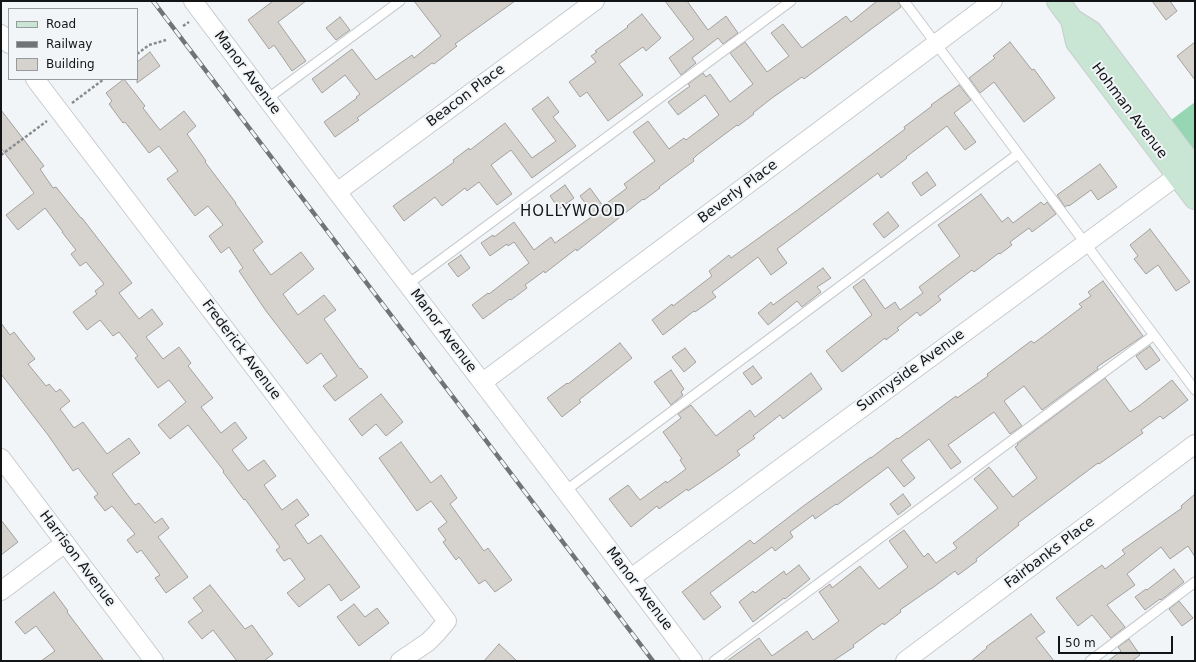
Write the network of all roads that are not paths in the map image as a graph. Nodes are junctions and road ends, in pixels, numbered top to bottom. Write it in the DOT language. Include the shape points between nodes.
graph roads {
  1 [pos="400,1"];
  2 [pos="595,1"];
  3 [pos="791,1"];
  4 [pos="904,1"];
  5 [pos="993,1"];
  6 [pos="1058,1"];
  7 [pos="199,3"];
  8 [pos="1,34"];
  9 [pos="8,43"];
  10 [pos="936,44"];
  11 [pos="36,80"];
  12 [pos="267,99"];
  13 [pos="1018,154"];
  14 [pos="1188,170"];
  15 [pos="337,192"];
  16 [pos="1195,198"];
  17 [pos="1085,243"];
  18 [pos="408,284"];
  19 [pos="1154,335"];
  20 [pos="483,382"];
  21 [pos="1195,390"];
  22 [pos="1195,444"];
  23 [pos="1,458"];
  24 [pos="565,491"];
  25 [pos="65,543"];
  26 [pos="631,578"];
  27 [pos="1195,582"];
  28 [pos="1,591"];
  29 [pos="154,661"];
  30 [pos="400,661"];
  31 [pos="693,661"];
  32 [pos="714,661"];
  33 [pos="905,661"];
  34 [pos="1090,661"];
  1 -- 12 [label="lane"];
  2 -- 15 [label="street, Beacon Place"];
  3 -- 18 [label="lane"];
  4 -- 10 [label="lane"];
  5 -- 10 [label="street, Beverly Place"];
  6 -- 14 [label="main road, Hohman Avenue" via="1072,20 1092,32"];
  7 -- 12 [label="street, Manor Avenue"];
  8 -- 9 [label="street"];
  10 -- 13 [label="lane"];
  10 -- 20 [label="street, Beverly Place"];
  11 -- 30 [label="street, Frederick Avenue" via="447,621 428,642"];
  12 -- 15 [label="street, Manor Avenue"];
  13 -- 17 [label="lane"];
  13 -- 24 [label="lane"];
  14 -- 16 [label="main road, Hohman Avenue"];
  14 -- 17 [label="street, Sunnyside Avenue"];
  15 -- 18 [label="street, Manor Avenue"];
  17 -- 19 [label="lane"];
  17 -- 26 [label="street, Sunnyside Avenue"];
  18 -- 20 [label="street, Manor Avenue"];
  19 -- 21 [label="lane"];
  19 -- 32 [label="lane"];
  20 -- 24 [label="street, Manor Avenue"];
  22 -- 33 [label="street, Fairbanks Place"];
  23 -- 25 [label="street, Harrison Avenue"];
  24 -- 26 [label="street, Manor Avenue"];
  25 -- 28 [label="street"];
  25 -- 29 [label="street, Harrison Avenue"];
  26 -- 31 [label="street, Manor Avenue"];
  27 -- 34 [label="lane"];
}
